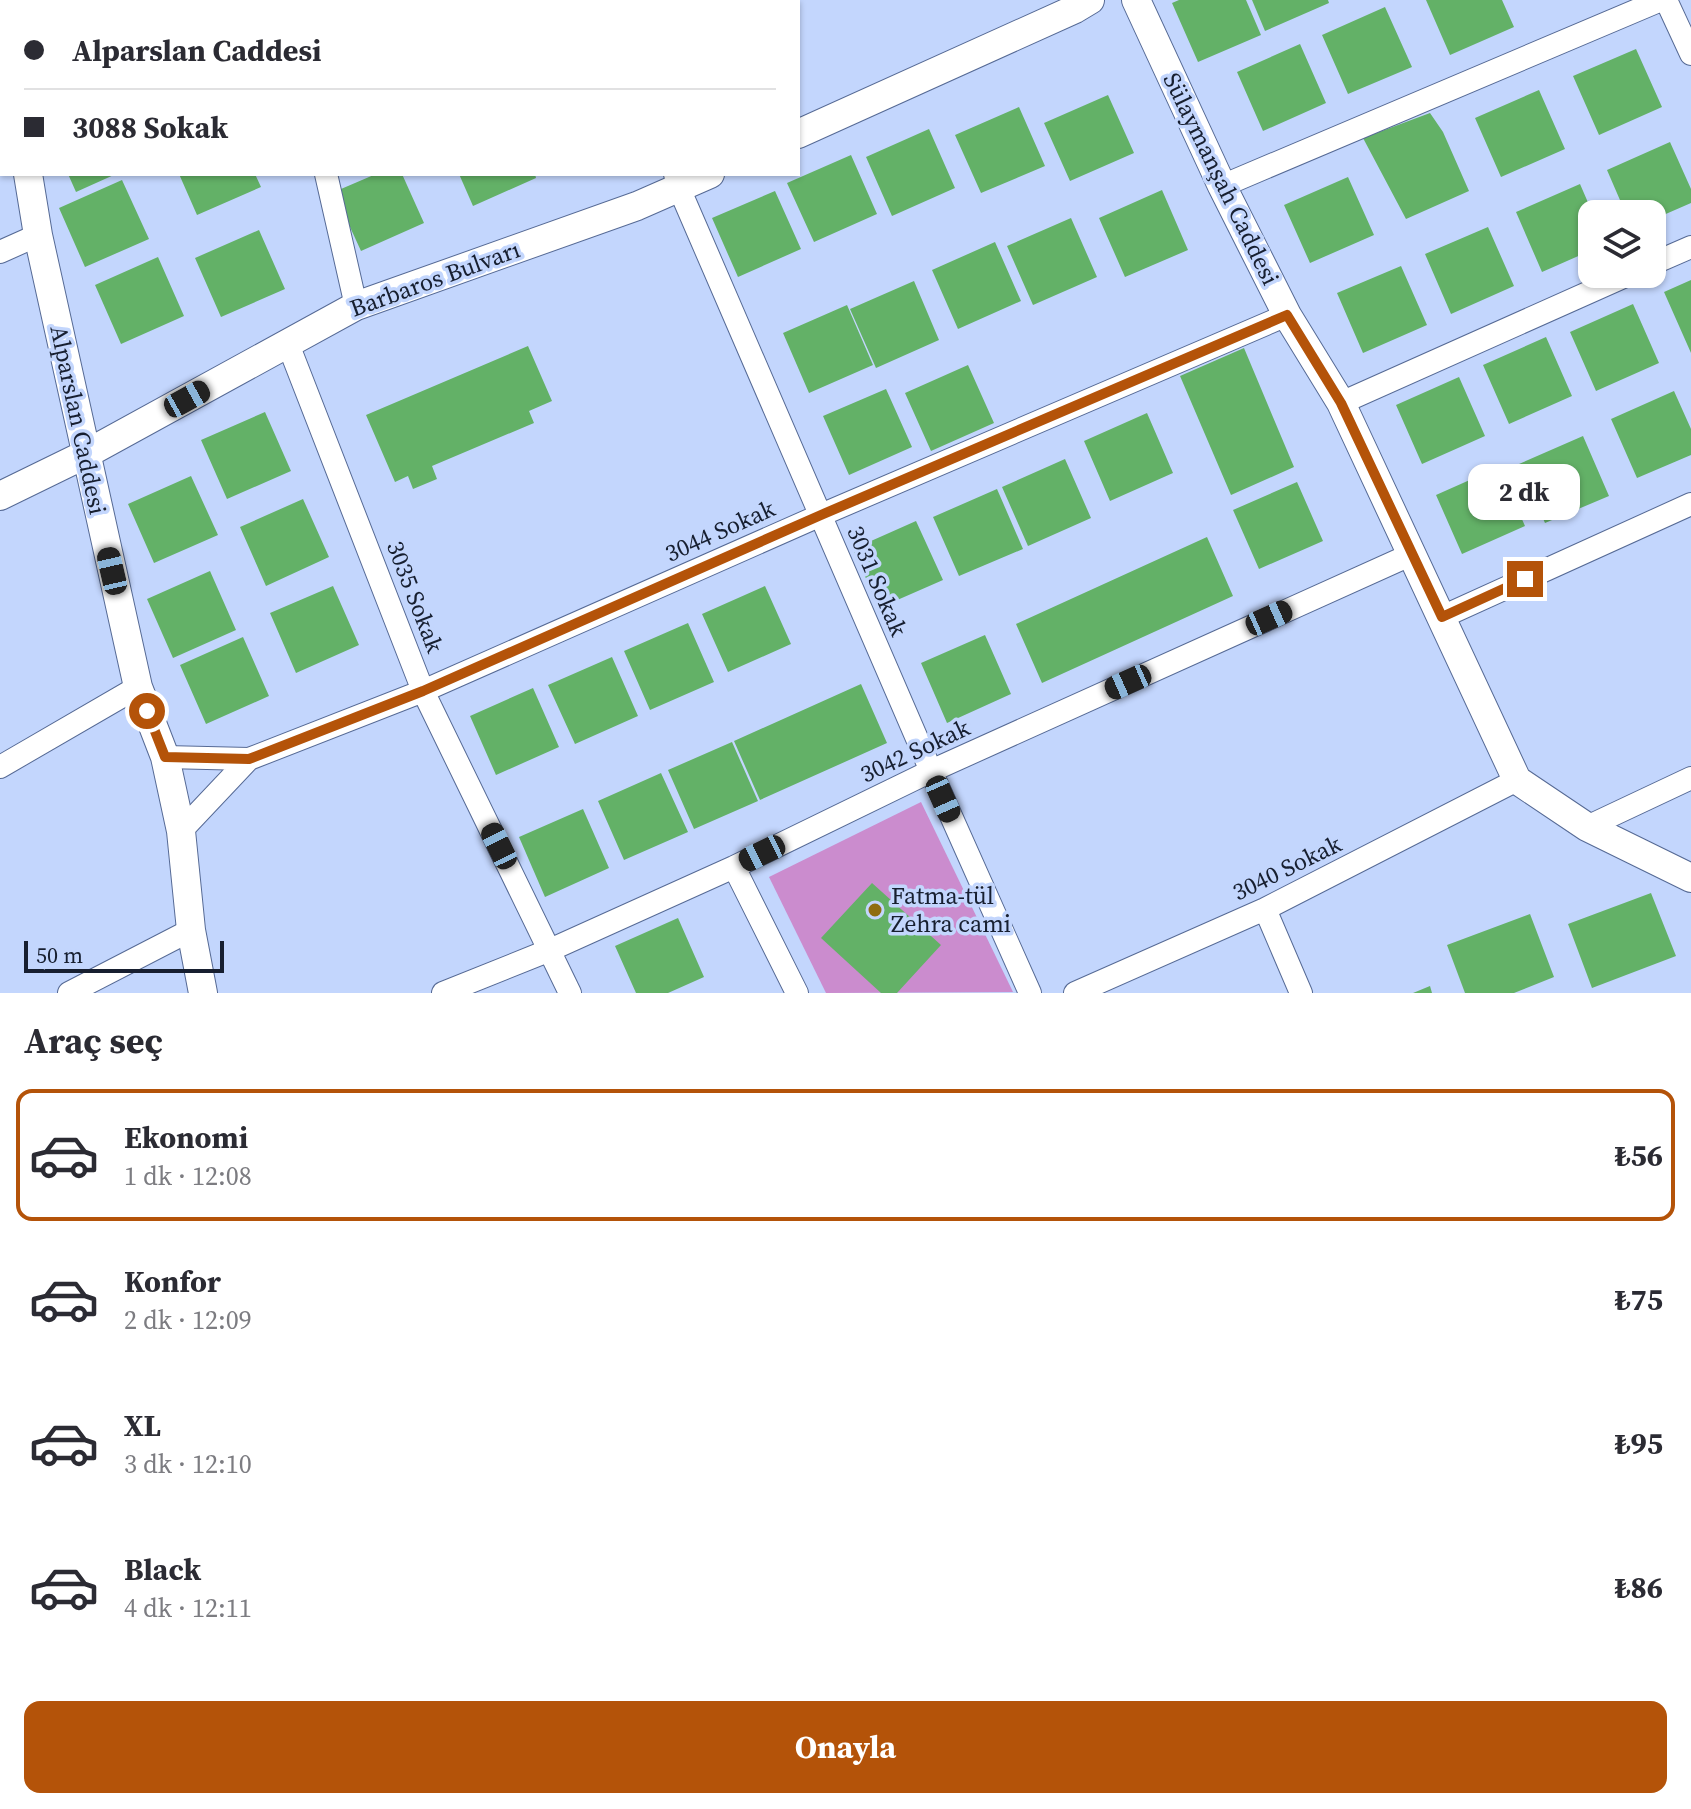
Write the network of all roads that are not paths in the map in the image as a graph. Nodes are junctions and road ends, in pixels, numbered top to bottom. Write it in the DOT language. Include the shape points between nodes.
graph roads {
  1 [pos="1090,0"];
  2 [pos="1136,0"];
  3 [pos="1664,0"];
  4 [pos="1691,54"];
  5 [pos="800,133"];
  6 [pos="28,176"];
  7 [pos="326,176"];
  8 [pos="701,176"];
  9 [pos="677,181"];
  10 [pos="1222,186"];
  11 [pos="38,235"];
  12 [pos="1691,247"];
  13 [pos="0,252"];
  14 [pos="1666,258"];
  15 [pos="1599,288"];
  16 [pos="356,306"];
  17 [pos="1287,315"];
  18 [pos="288,344"];
  19 [pos="1341,403"];
  20 [pos="86,454"];
  21 [pos="0,496"];
  22 [pos="1691,504"];
  23 [pos="821,515"];
  24 [pos="1410,555"];
  25 [pos="1442,617"];
  26 [pos="138,687"];
  27 [pos="423,691"];
  28 [pos="165,757"];
  29 [pos="249,759"];
  30 [pos="0,767"];
  31 [pos="931,771"];
  32 [pos="1691,778"];
  33 [pos="1517,780"];
  34 [pos="1587,827"];
  35 [pos="181,831"];
  36 [pos="734,867"];
  37 [pos="1691,878"];
  38 [pos="1265,909"];
  39 [pos="191,930"];
  40 [pos="550,950"];
  41 [pos="69,993"];
  42 [pos="203,993"];
  43 [pos="443,993"];
  44 [pos="570,993"];
  45 [pos="797,993"];
  46 [pos="1030,993"];
  47 [pos="1075,993"];
  48 [pos="1301,993"];
  1 -- 5 [label="street"];
  2 -- 10 [label="street, Sülaymanşah Caddesi"];
  3 -- 4 [label="street"];
  3 -- 10 [label="street"];
  6 -- 11 [label="street, Alparslan Caddesi"];
  7 -- 16 [label="street"];
  8 -- 9 [label="street, Barbaros Bulvarı"];
  9 -- 16 [label="street, Barbaros Bulvarı" via="637,206"];
  9 -- 23 [label="street, 3031 Sokak"];
  10 -- 17 [label="street, Sülaymanşah Caddesi"];
  11 -- 13 [label="street"];
  11 -- 20 [label="street, Alparslan Caddesi"];
  12 -- 14 [label="street"];
  15 -- 19 [label="street"];
  16 -- 18 [label="street, Barbaros Bulvarı"];
  17 -- 19 [label="street, Sülaymanşah Caddesi"];
  17 -- 23 [label="street, 3044 Sokak"];
  18 -- 20 [label="street, Barbaros Bulvarı"];
  18 -- 27 [label="street, 3035 Sokak"];
  19 -- 24 [label="street, Sülaymanşah Caddesi"];
  20 -- 21 [label="street, Barbaros Bulvarı"];
  20 -- 26 [label="street, Alparslan Caddesi"];
  22 -- 25 [label="street"];
  23 -- 27 [label="street, 3044 Sokak"];
  23 -- 31 [label="street, 3031 Sokak"];
  24 -- 25 [label="street, Sülaymanşah Caddesi"];
  24 -- 31 [label="street, 3042 Sokak"];
  25 -- 33 [label="street, Sülaymanşah Caddesi"];
  26 -- 28 [label="street, Alparslan Caddesi"];
  26 -- 30 [label="street"];
  27 -- 29 [label="street, 3044 Sokak"];
  27 -- 40 [label="street, 3035 Sokak"];
  28 -- 29 [label="street, 3044 Sokak"];
  28 -- 35 [label="street, Alparslan Caddesi"];
  29 -- 35 [label="street"];
  31 -- 36 [label="street, 3042 Sokak"];
  31 -- 46 [label="street, 3031 Sokak"];
  32 -- 34 [label="street"];
  33 -- 34 [label="street"];
  33 -- 38 [label="street, 3040 Sokak"];
  34 -- 37 [label="street"];
  35 -- 39 [label="street, Alparslan Caddesi"];
  36 -- 40 [label="street, 3042 Sokak"];
  36 -- 45 [label="street"];
  38 -- 47 [label="street, 3040 Sokak"];
  38 -- 48 [label="street"];
  39 -- 41 [label="street"];
  39 -- 42 [label="street, Alparslan Caddesi"];
  40 -- 43 [label="street, 3042 Sokak"];
  40 -- 44 [label="street, 3035 Sokak"];
}
